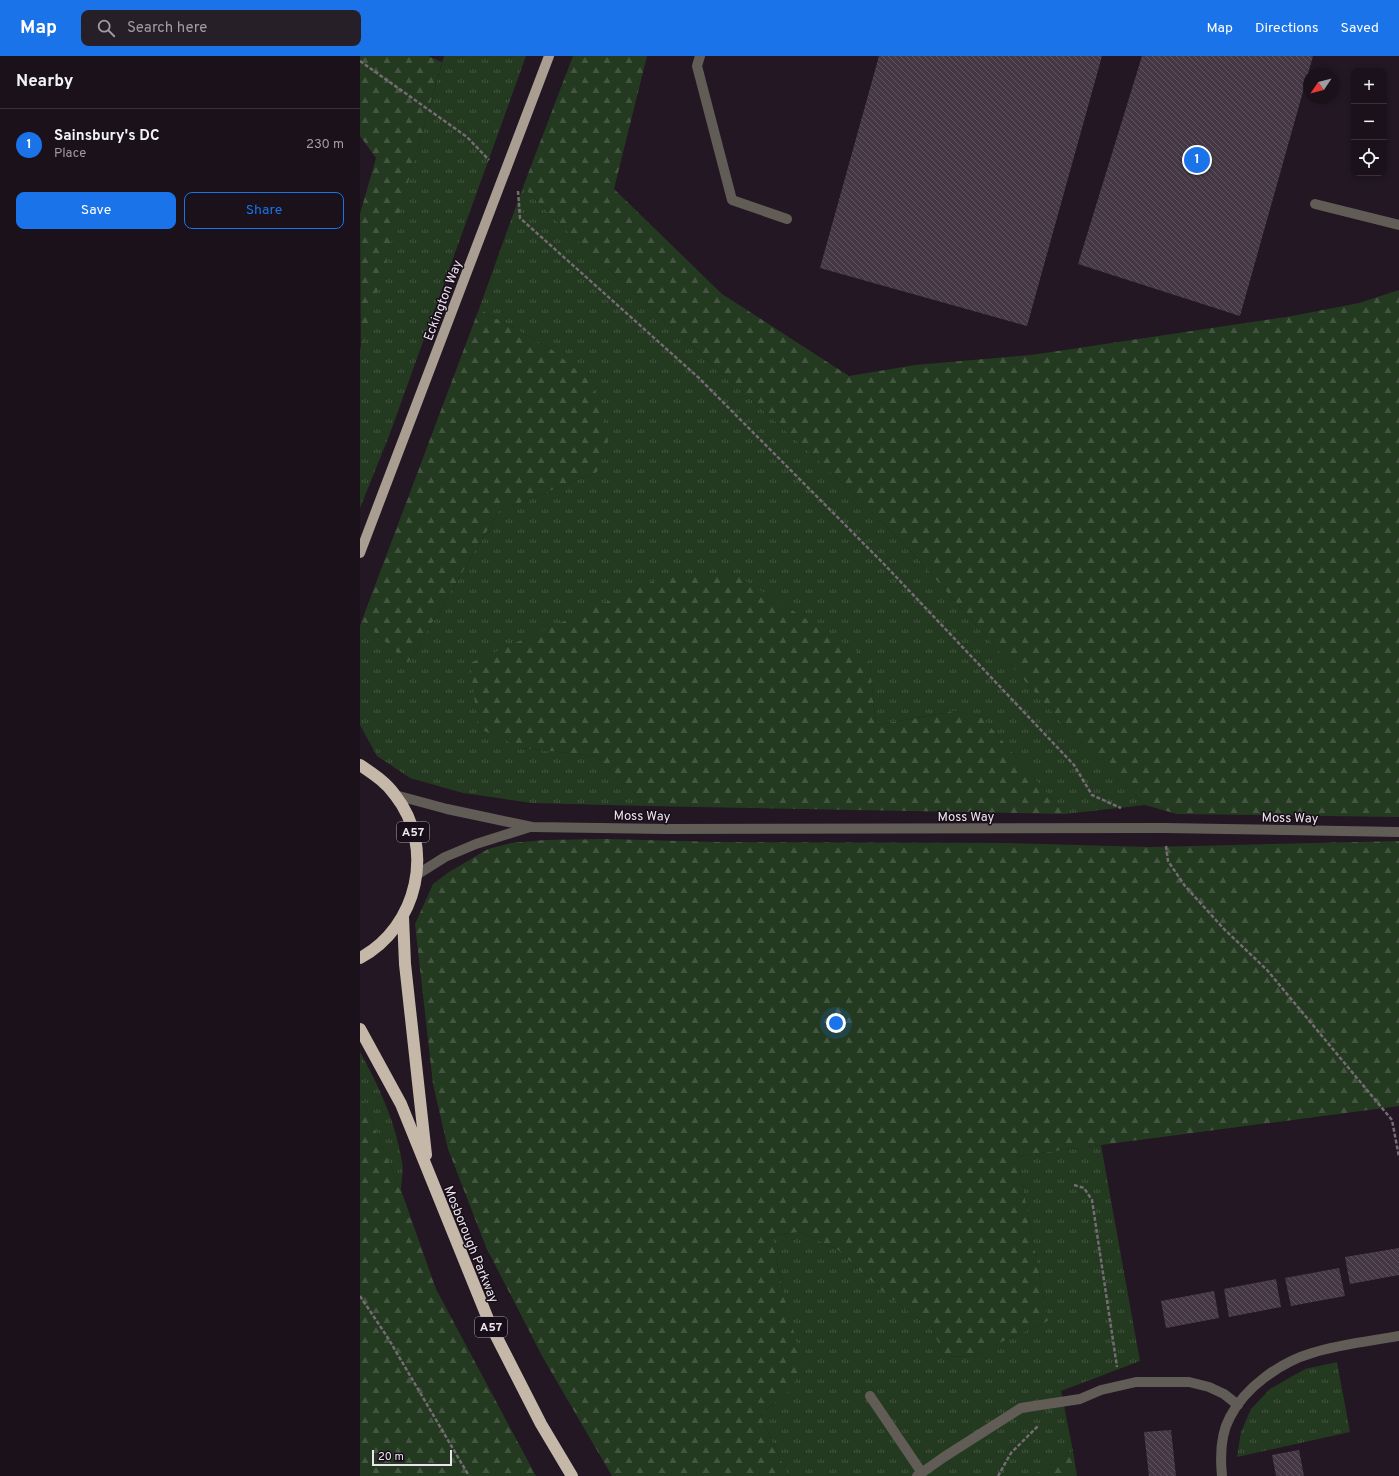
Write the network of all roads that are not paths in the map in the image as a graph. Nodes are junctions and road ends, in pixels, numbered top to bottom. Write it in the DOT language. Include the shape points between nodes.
graph roads {
  1 [pos="549,56"];
  2 [pos="700,56"];
  3 [pos="1315,204"];
  4 [pos="787,219"];
  5 [pos="1399,225"];
  6 [pos="360,553"];
  7 [pos="360,766"];
  8 [pos="395,795"];
  9 [pos="532,827"];
  10 [pos="1399,832"];
  11 [pos="418,874"];
  12 [pos="403,917"];
  13 [pos="360,958"];
  14 [pos="360,1028"];
  15 [pos="428,1170"];
  16 [pos="1399,1336"];
  17 [pos="870,1396"];
  18 [pos="1238,1405"];
  19 [pos="920,1474"];
  20 [pos="572,1476"];
  21 [pos="1222,1476"];
  1 -- 6 [label="main road, Eckington Way"];
  2 -- 4 [label="street" via="697,66 732,200"];
  3 -- 5 [label="street"];
  7 -- 8 [label="highway, A57" via="376,776"];
  8 -- 9 [label="street, Moss Way"];
  8 -- 11 [label="highway, A57" via="410,819 417,846"];
  9 -- 10 [label="street, Moss Way" via="1164,828"];
  9 -- 11 [label="street, Moss Way" via="476,844 445,857"];
  11 -- 12 [label="highway, A57"];
  12 -- 13 [label="highway, A57" via="385,940"];
  12 -- 15 [label="highway, Mosborough Parkway / A57" via="405,964"];
  14 -- 15 [label="highway, Mosborough Parkway / A57" via="401,1104"];
  15 -- 20 [label="highway, Mosborough Parkway / A57" via="490,1324 541,1424"];
  16 -- 18 [label="street" via="1312,1353 1287,1363 1258,1382"];
  17 -- 19 [label="street"];
  18 -- 19 [label="street" via="1224,1394 1189,1382 1136,1382 1102,1390 1080,1399 1020,1408"];
  18 -- 21 [label="street" via="1230,1417 1224,1435 1220,1457"];
}
